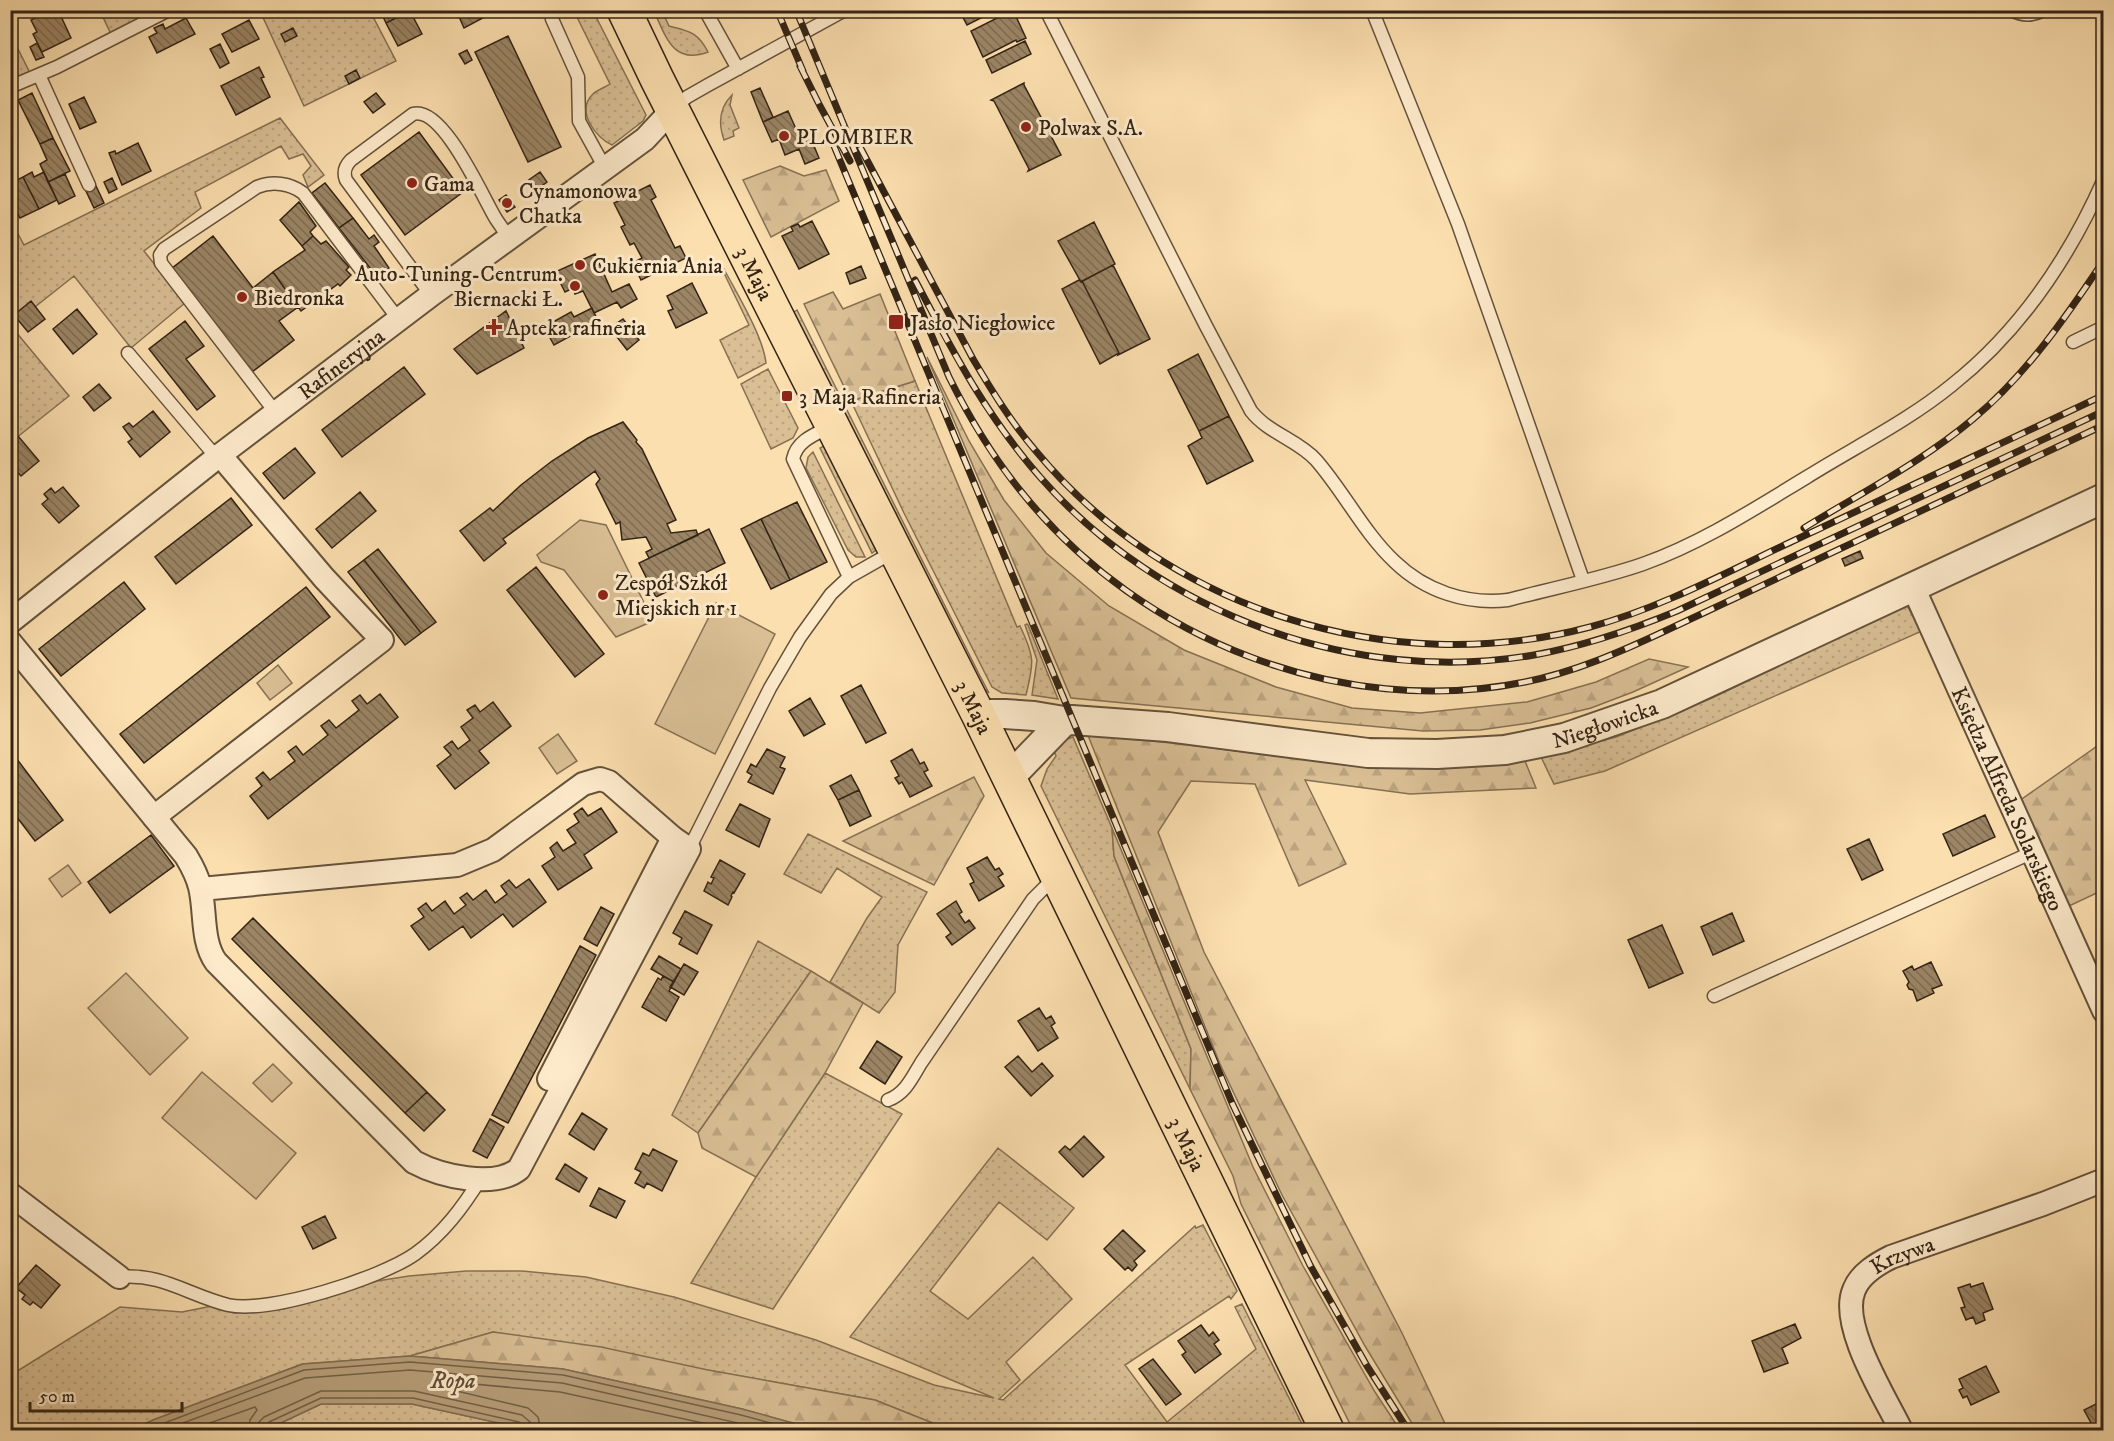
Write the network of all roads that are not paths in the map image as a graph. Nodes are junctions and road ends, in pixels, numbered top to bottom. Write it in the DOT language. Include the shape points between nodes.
graph roads {
  1 [pos="169,10"];
  2 [pos="624,10"];
  3 [pos="705,10"];
  4 [pos="845,10"];
  5 [pos="1046,10"];
  6 [pos="1372,10"];
  7 [pos="2011,10"];
  8 [pos="2044,10"];
  9 [pos="552,19"];
  10 [pos="738,69"];
  11 [pos="39,75"];
  12 [pos="10,87"];
  13 [pos="673,109"];
  14 [pos="605,168"];
  15 [pos="2103,179"];
  16 [pos="89,185"];
  17 [pos="509,238"];
  18 [pos="430,295"];
  19 [pos="399,320"];
  20 [pos="2103,327"];
  21 [pos="2073,342"];
  22 [pos="129,353"];
  23 [pos="276,413"];
  24 [pos="833,426"];
  25 [pos="219,456"];
  26 [pos="2103,498"];
  27 [pos="896,551"];
  28 [pos="849,577"];
  29 [pos="1583,580"];
  30 [pos="1913,587"];
  31 [pos="10,622"];
  32 [pos="10,642"];
  33 [pos="978,714"];
  34 [pos="1064,721"];
  35 [pos="1009,778"];
  36 [pos="154,817"];
  37 [pos="681,843"];
  38 [pos="2033,852"];
  39 [pos="1056,876"];
  40 [pos="201,889"];
  41 [pos="1714,996"];
  42 [pos="2103,1011"];
  43 [pos="888,1100"];
  44 [pos="489,1178"];
  45 [pos="2103,1180"];
  46 [pos="10,1194"];
  47 [pos="119,1277"];
  48 [pos="1322,1419"];
  49 [pos="1901,1431"];
  1 -- 11 [label="lane"];
  2 -- 13 [label="main road, 3 Maja"];
  3 -- 10 [label="lane"];
  4 -- 10 [label="lane"];
  5 -- 29 [label="lane" via="1200,316 1256,417 1316,459 1395,562 1429,586 1461,599 1487,603"];
  6 -- 29 [label="lane" via="1458,224"];
  7 -- 8 [label="lane" via="2033,15"];
  9 -- 14 [label="lane" via="578,77 579,121"];
  10 -- 13 [label="lane"];
  11 -- 12 [label="lane"];
  11 -- 16 [label="lane"];
  13 -- 14 [label="street, Rafineryjna" via="654,132"];
  13 -- 24 [label="main road, 3 Maja"];
  14 -- 17 [label="street, Rafineryjna"];
  15 -- 29 [label="lane" via="2087,218 2024,315 1951,386 1814,473 1681,549"];
  17 -- 18 [label="street, Rafineryjna"];
  17 -- 18 [label="lane" via="447,136 426,116 413,114 351,160 344,174"];
  18 -- 19 [label="street, Rafineryjna"];
  19 -- 23 [label="street, Rafineryjna"];
  19 -- 23 [label="lane" via="303,194 292,187 276,183 257,187 164,249 160,263"];
  20 -- 21 [label="lane"];
  22 -- 25 [label="lane"];
  23 -- 25 [label="street, Rafineryjna"];
  24 -- 27 [label="main road, 3 Maja"];
  24 -- 28 [label="lane" via="801,444 794,459"];
  25 -- 31 [label="street, Rafineryjna"];
  25 -- 36 [label="street" via="382,640"];
  26 -- 30 [label="street, Niegłowicka"];
  27 -- 28 [label="lane"];
  27 -- 33 [label="main road, 3 Maja"];
  28 -- 37 [label="lane" via="826,601 784,663"];
  30 -- 34 [label="street, Niegłowicka" via="1662,704 1564,738 1505,750 1368,753 1168,727"];
  30 -- 38 [label="street, Księdza Alfreda Solarskiego"];
  32 -- 36 [label="street"];
  33 -- 34 [label="street, Niegłowicka"];
  33 -- 35 [label="main road, 3 Maja"];
  34 -- 35 [label="street"];
  35 -- 39 [label="main road, 3 Maja"];
  36 -- 40 [label="street" via="186,856"];
  37 -- 40 [label="street" via="609,782 600,779 583,784 493,850 457,865"];
  37 -- 44 [label="street" via="519,1168 515,1173"];
  38 -- 41 [label="lane"];
  38 -- 42 [label="street, Księdza Alfreda Solarskiego"];
  39 -- 43 [label="lane" via="1033,899 907,1088"];
  39 -- 48 [label="main road, 3 Maja"];
  40 -- 44 [label="street" via="211,956 263,1012 414,1162 446,1174"];
  44 -- 47 [label="lane" via="416,1253 389,1269 302,1299 250,1307 230,1305 168,1282"];
  45 -- 49 [label="street, Krzywa" via="1891,1257 1859,1281 1850,1307 1854,1330"];
  46 -- 47 [label="street"];
}
